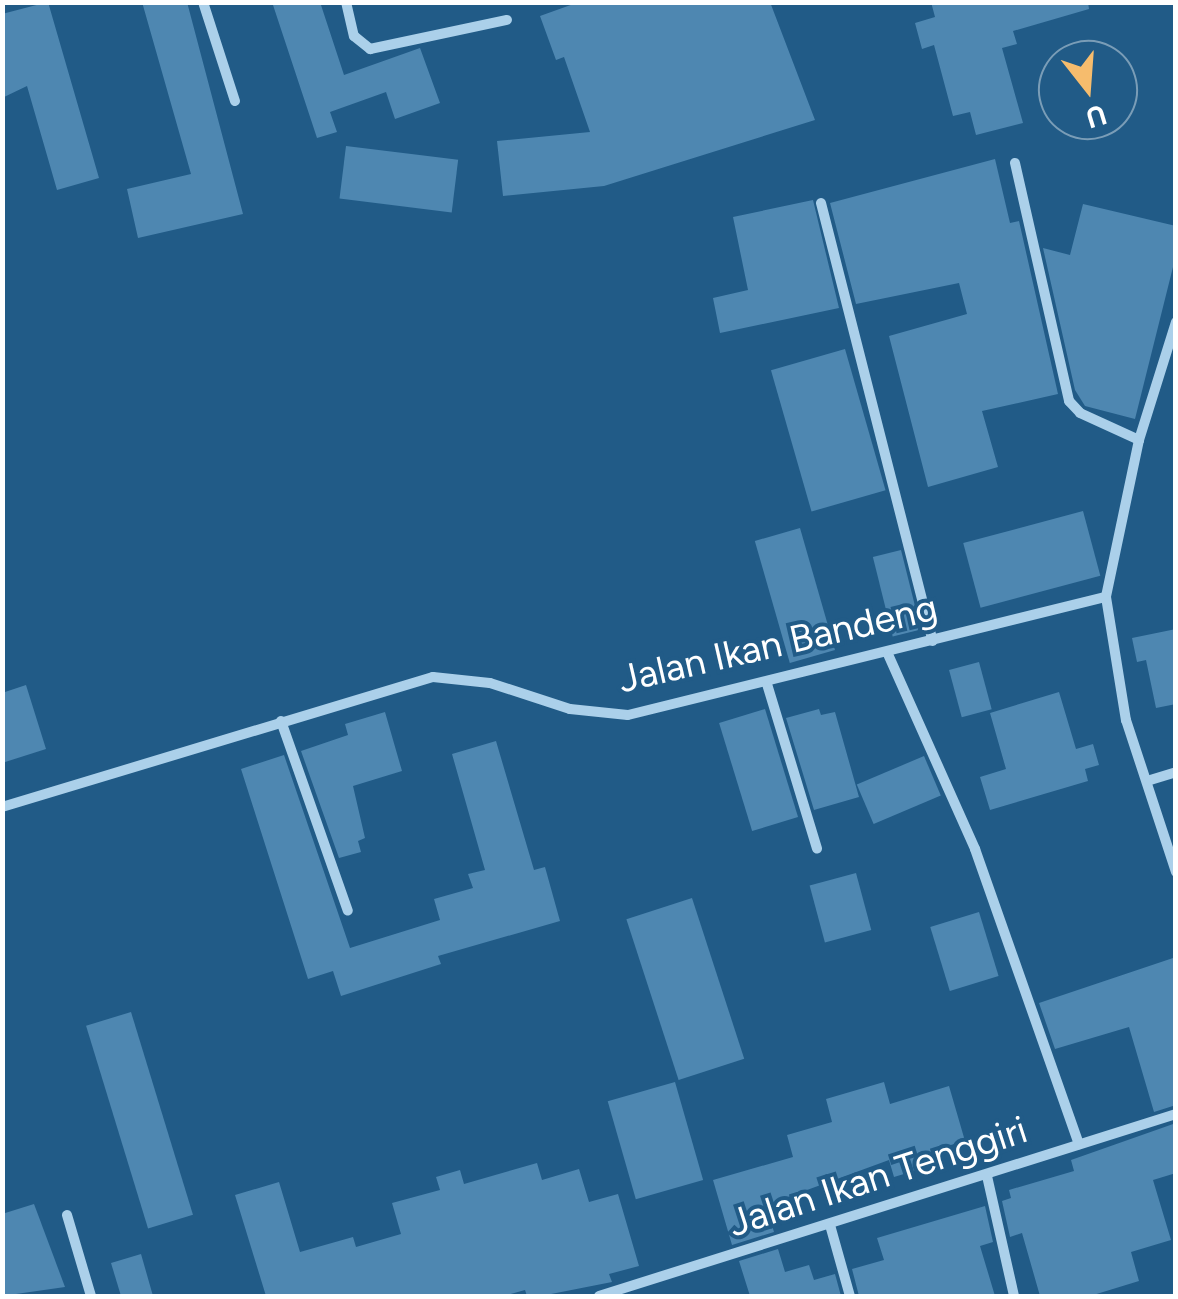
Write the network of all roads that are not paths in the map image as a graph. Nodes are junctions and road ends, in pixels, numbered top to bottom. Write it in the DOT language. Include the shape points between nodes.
graph roads {
  1 [pos="204,2"];
  2 [pos="346,2"];
  3 [pos="507,20"];
  4 [pos="235,101"];
  5 [pos="1015,163"];
  6 [pos="821,202"];
  7 [pos="1176,322"];
  8 [pos="1139,440"];
  9 [pos="1106,597"];
  10 [pos="932,641"];
  11 [pos="887,652"];
  12 [pos="767,684"];
  13 [pos="281,721"];
  14 [pos="1176,772"];
  15 [pos="1147,780"];
  16 [pos="2,807"];
  17 [pos="817,849"];
  18 [pos="1176,872"];
  19 [pos="348,911"];
  20 [pos="1176,1114"];
  21 [pos="1078,1144"];
  22 [pos="987,1176"];
  23 [pos="67,1215"];
  24 [pos="830,1225"];
  25 [pos="92,1296"];
  26 [pos="599,1296"];
  27 [pos="850,1296"];
  28 [pos="1014,1296"];
  1 -- 4 [label="street"];
  2 -- 3 [label="street" via="354,36 370,49"];
  5 -- 8 [label="street" via="1058,373 1070,400 1080,414"];
  6 -- 10 [label="street"];
  7 -- 8 [label="street"];
  8 -- 9 [label="street"];
  9 -- 10 [label="street, Jalan Ikan Bandeng"];
  9 -- 15 [label="street" via="1126,720"];
  10 -- 11 [label="street, Jalan Ikan Bandeng"];
  11 -- 12 [label="street, Jalan Ikan Bandeng"];
  11 -- 21 [label="street" via="975,850"];
  12 -- 13 [label="street, Jalan Ikan Bandeng" via="628,715 570,709 490,683 434,677"];
  12 -- 17 [label="street"];
  13 -- 16 [label="street, Jalan Ikan Bandeng"];
  13 -- 19 [label="street"];
  14 -- 15 [label="street"];
  15 -- 18 [label="street"];
  20 -- 21 [label="street, Jalan Ikan Tenggiri"];
  21 -- 22 [label="street, Jalan Ikan Tenggiri"];
  22 -- 24 [label="street, Jalan Ikan Tenggiri"];
  22 -- 28 [label="street"];
  23 -- 25 [label="street"];
  24 -- 26 [label="street, Jalan Ikan Tenggiri"];
  24 -- 27 [label="street"];
}
